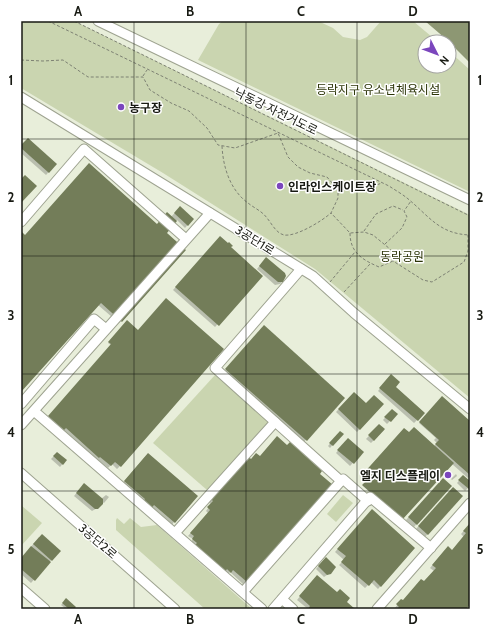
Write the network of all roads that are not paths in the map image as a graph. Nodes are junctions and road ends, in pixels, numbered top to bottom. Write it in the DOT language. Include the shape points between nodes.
graph roads {
  1 [pos="98,21"];
  2 [pos="21,97"];
  3 [pos="470,200"];
  4 [pos="210,213"];
  5 [pos="21,222"];
  6 [pos="186,239"];
  7 [pos="302,269"];
  8 [pos="106,329"];
  9 [pos="21,404"];
  10 [pos="470,409"];
  11 [pos="34,411"];
  12 [pos="275,422"];
  13 [pos="21,425"];
  14 [pos="21,473"];
  15 [pos="341,481"];
  16 [pos="368,501"];
  17 [pos="470,504"];
  18 [pos="175,533"];
  19 [pos="431,548"];
  20 [pos="21,588"];
  21 [pos="243,592"];
  22 [pos="282,599"];
  23 [pos="45,609"];
  24 [pos="175,609"];
  25 [pos="262,609"];
  26 [pos="273,609"];
  27 [pos="293,609"];
  28 [pos="377,609"];
  1 -- 3 [label="street"];
  2 -- 4 [label="street, 3공단1로"];
  4 -- 6 [label="street"];
  4 -- 7 [label="street, 3공단1로"];
  5 -- 6 [label="street" via="84,149"];
  6 -- 8 [label="street"];
  7 -- 10 [label="street, 3공단1로"];
  7 -- 12 [label="street" via="215,368"];
  8 -- 9 [label="street" via="94,319"];
  8 -- 11 [label="street"];
  11 -- 13 [label="street"];
  11 -- 18 [label="street"];
  12 -- 15 [label="street"];
  12 -- 18 [label="street"];
  14 -- 24 [label="street, 3공단2로"];
  15 -- 16 [label="street" via="343,479"];
  15 -- 21 [label="street"];
  16 -- 19 [label="street" via="370,497"];
  16 -- 22 [label="street"];
  17 -- 19 [label="street"];
  18 -- 21 [label="street"];
  19 -- 28 [label="street"];
  20 -- 23 [label="street"];
  21 -- 25 [label="street"];
  22 -- 26 [label="street"];
  22 -- 27 [label="street"];
}
